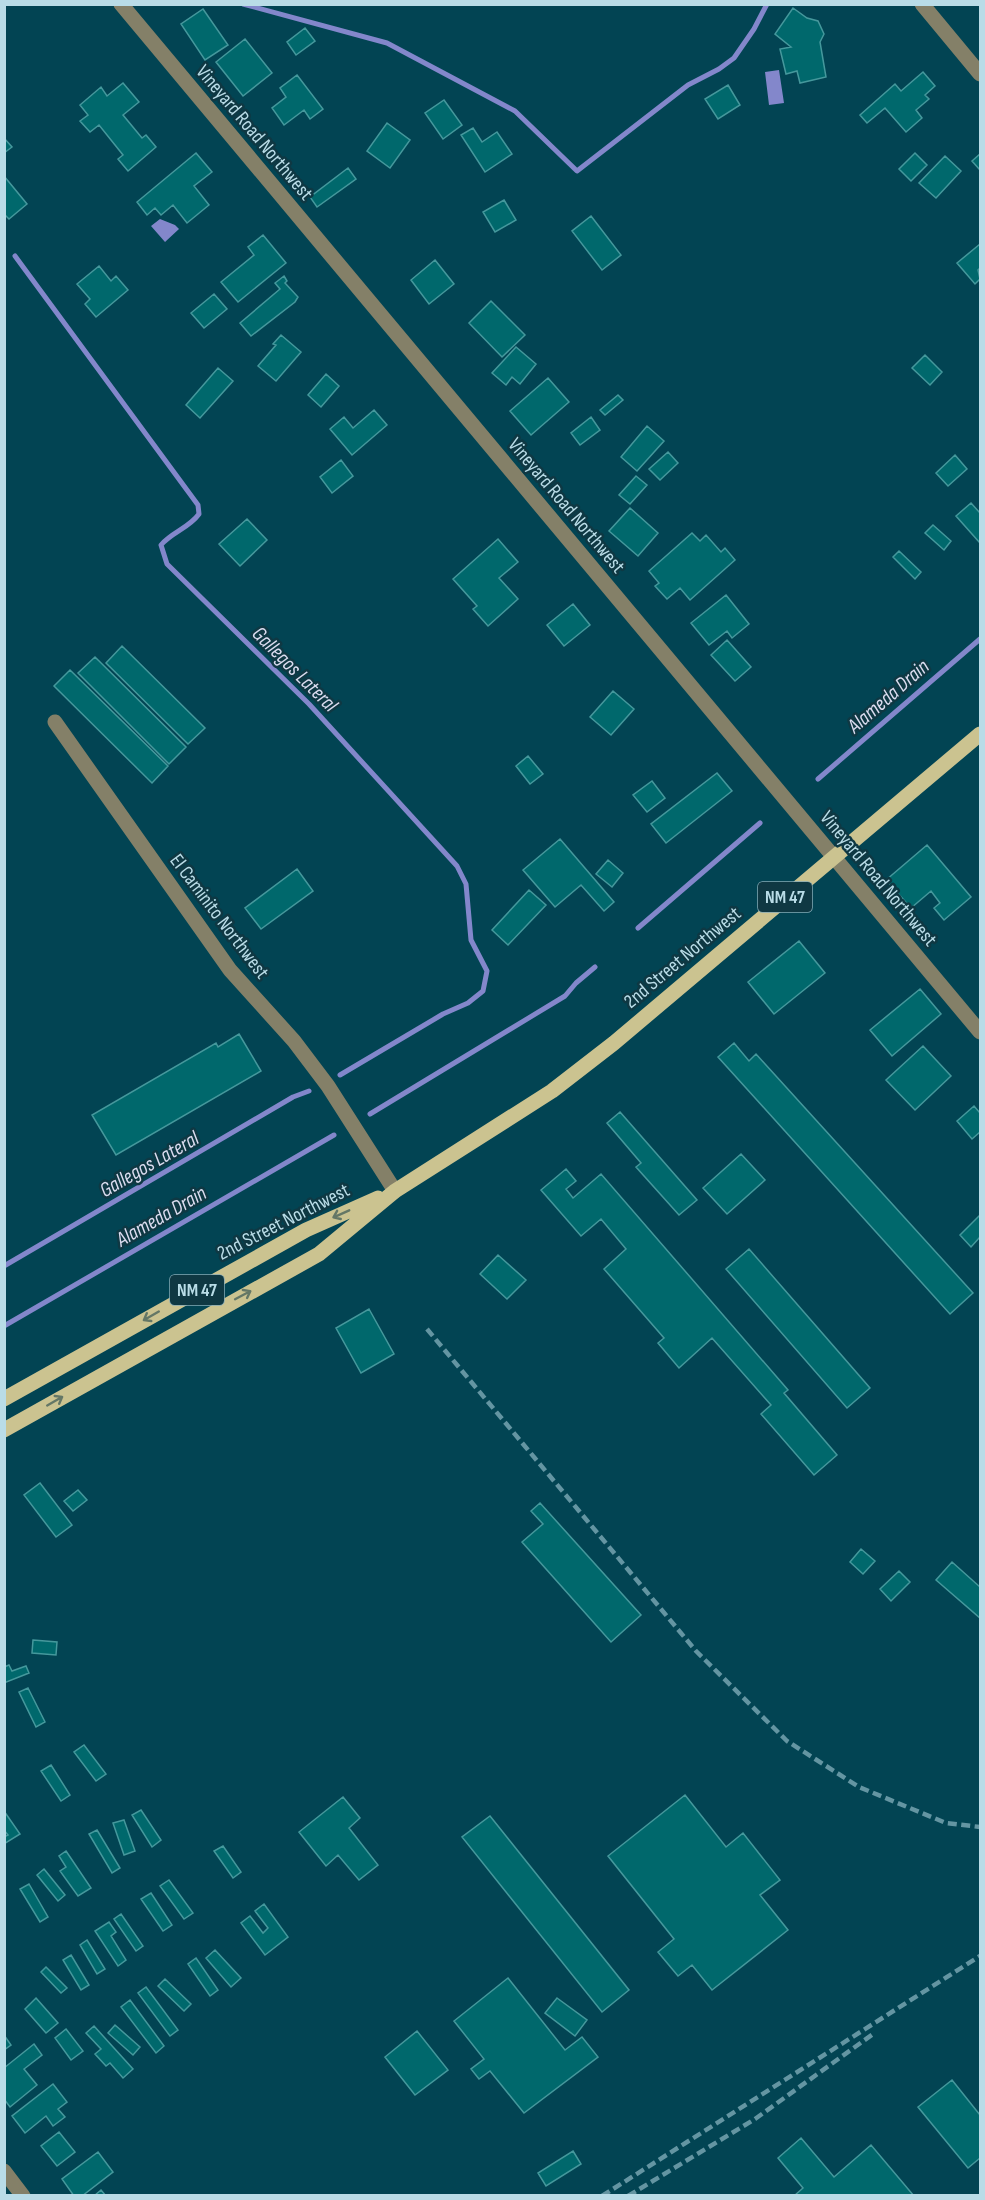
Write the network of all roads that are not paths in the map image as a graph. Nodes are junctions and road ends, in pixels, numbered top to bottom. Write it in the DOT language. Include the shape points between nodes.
graph roads {
  1 [pos="121,4"];
  2 [pos="922,4"];
  3 [pos="981,74"];
  4 [pos="55,723"];
  5 [pos="981,734"];
  6 [pos="833,856"];
  7 [pos="981,1032"];
  8 [pos="395,1191"];
  9 [pos="4,1399"];
  10 [pos="4,1430"];
  11 [pos="4,2171"];
  12 [pos="23,2196"];
  1 -- 6 [label="street, Vineyard Road Northwest"];
  2 -- 3 [label="street"];
  4 -- 8 [label="street, El Caminito Northwest" via="230,970 294,1041 328,1086"];
  5 -- 6 [label="main road, 2nd Street Northwest / NM 47"];
  6 -- 7 [label="street, Vineyard Road Northwest"];
  6 -- 8 [label="main road, 2nd Street Northwest / NM 47" via="552,1091"];
  8 -- 9 [label="main road, 2nd Street Northwest / NM 47, one-way" via="306,1230"];
  10 -- 8 [label="main road, 2nd Street Northwest / NM 47, one-way" via="319,1254"];
  11 -- 12 [label="street"];
}
